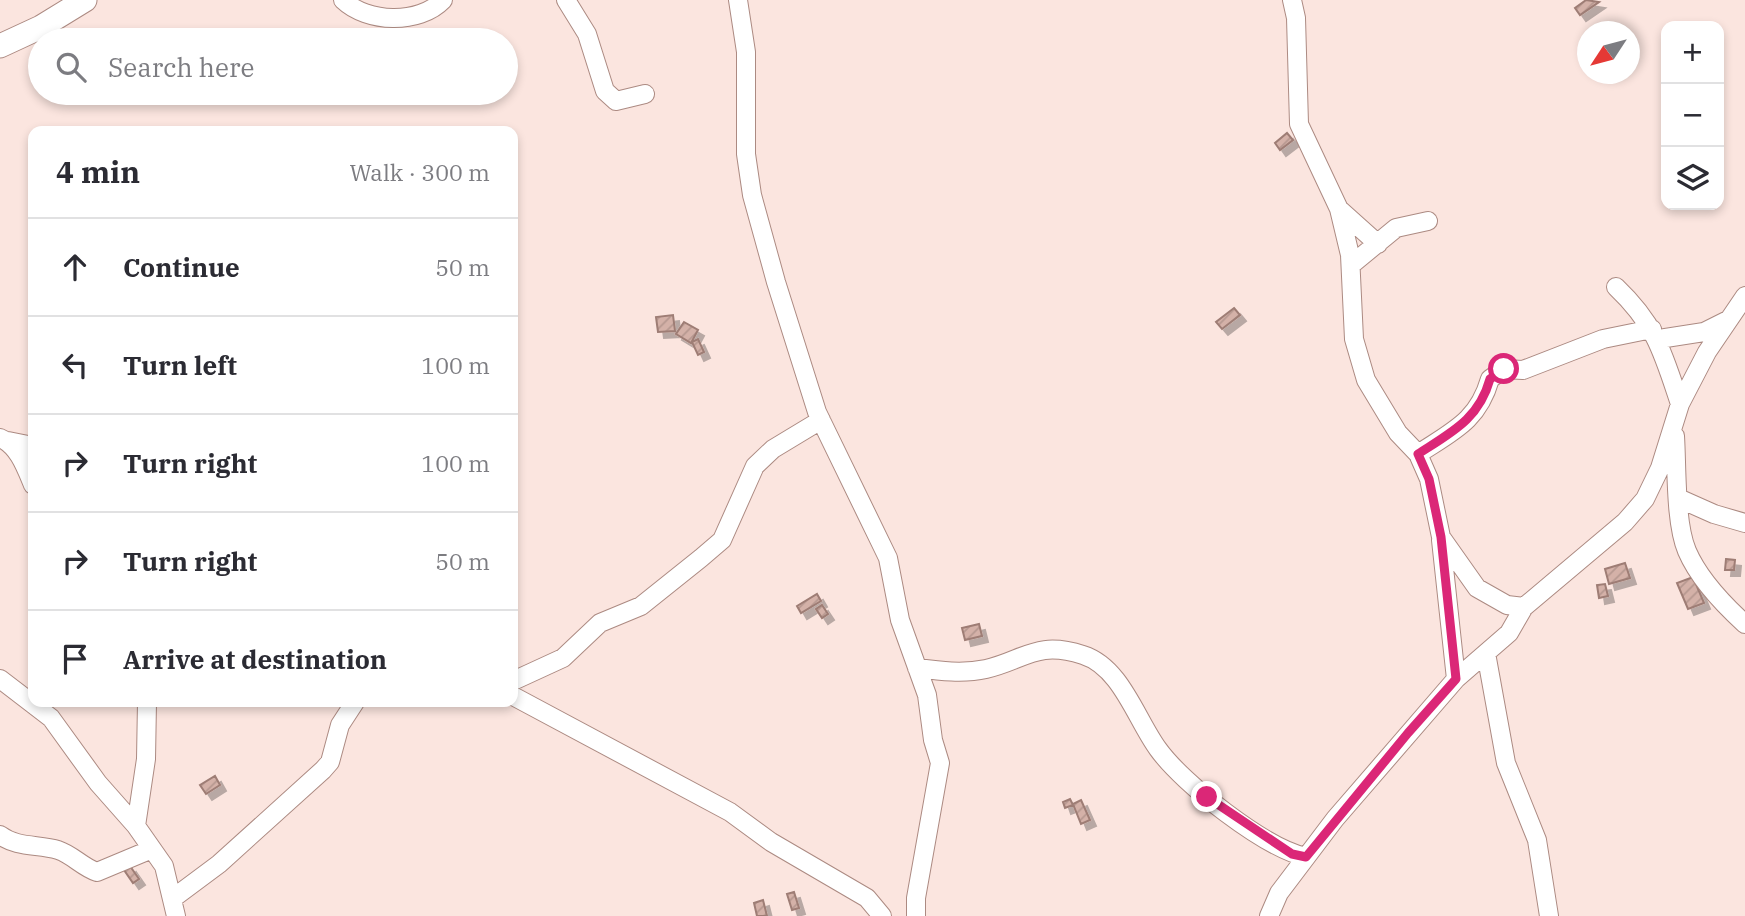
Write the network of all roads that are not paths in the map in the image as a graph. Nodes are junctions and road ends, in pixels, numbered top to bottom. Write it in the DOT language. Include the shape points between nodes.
graph roads {
  1 [pos="85,0"];
  2 [pos="343,0"];
  3 [pos="443,0"];
  4 [pos="566,0"];
  5 [pos="738,0"];
  6 [pos="1292,0"];
  7 [pos="38,28"];
  8 [pos="28,33"];
  9 [pos="0,46"];
  10 [pos="645,94"];
  11 [pos="1339,209"];
  12 [pos="1428,221"];
  13 [pos="1378,244"];
  14 [pos="1351,264"];
  15 [pos="1616,287"];
  16 [pos="1745,296"];
  17 [pos="1728,320"];
  18 [pos="1656,334"];
  19 [pos="1679,404"];
  20 [pos="821,420"];
  21 [pos="1675,425"];
  22 [pos="4,439"];
  23 [pos="28,445"];
  24 [pos="1418,454"];
  25 [pos="28,477"];
  26 [pos="1678,498"];
  27 [pos="1745,523"];
  28 [pos="1441,537"];
  29 [pos="1524,607"];
  30 [pos="1745,624"];
  31 [pos="1486,653"];
  32 [pos="917,668"];
  33 [pos="0,679"];
  34 [pos="518,679"];
  35 [pos="1456,679"];
  36 [pos="518,699"];
  37 [pos="28,700"];
  38 [pos="37,707"];
  39 [pos="147,707"];
  40 [pos="352,707"];
  41 [pos="136,826"];
  42 [pos="0,835"];
  43 [pos="152,849"];
  44 [pos="1306,857"];
  45 [pos="174,907"];
  46 [pos="882,916"];
  47 [pos="916,916"];
  48 [pos="1269,916"];
  49 [pos="1549,916"];
  1 -- 7 [label="street"];
  2 -- 3 [label="street" via="365,14 401,18 423,13"];
  4 -- 10 [label="street" via="583,27 599,77 612,100"];
  5 -- 20 [label="street" via="746,52 746,154 752,195"];
  6 -- 11 [label="street" via="1299,124"];
  8 -- 9 [label="street"];
  11 -- 13 [label="street"];
  11 -- 14 [label="street"];
  12 -- 13 [label="street" via="1396,228"];
  13 -- 14 [label="street"];
  14 -- 24 [label="street" via="1358,359 1398,433"];
  15 -- 18 [label="street"];
  16 -- 17 [label="street"];
  17 -- 18 [label="street" via="1704,332"];
  17 -- 19 [label="street"];
  18 -- 19 [label="street"];
  18 -- 24 [label="street" via="1603,339 1523,370 1502,370 1490,379 1488,394 1470,418"];
  19 -- 21 [label="street"];
  20 -- 32 [label="street" via="884,546 900,620"];
  20 -- 34 [label="street" via="773,449 755,466 722,540 701,558 641,606 600,623 563,658"];
  21 -- 26 [label="street"];
  21 -- 29 [label="street" via="1645,499 1625,522"];
  22 -- 23 [label="street"];
  22 -- 25 [label="street"];
  24 -- 28 [label="street" via="1429,479"];
  26 -- 27 [label="street"];
  26 -- 30 [label="street" via="1687,550 1714,592"];
  28 -- 29 [label="street" via="1477,588 1507,605"];
  28 -- 35 [label="street"];
  29 -- 31 [label="street" via="1509,633"];
  31 -- 35 [label="street"];
  31 -- 49 [label="street" via="1506,763 1537,839"];
  32 -- 44 [label="street" via="951,672 987,669 1027,652 1056,650 1095,660 1116,682 1157,748 1182,777 1248,826 1292,854"];
  32 -- 47 [label="street" via="940,763"];
  33 -- 37 [label="street"];
  35 -- 44 [label="street"];
  36 -- 46 [label="street" via="721,807 867,898"];
  38 -- 41 [label="street" via="51,718"];
  39 -- 41 [label="street" via="147,749"];
  40 -- 45 [label="street" via="340,724 330,762"];
  41 -- 43 [label="street"];
  42 -- 43 [label="street" via="20,845 63,852 97,872"];
  43 -- 45 [label="street" via="164,866"];
  44 -- 48 [label="street" via="1279,893"];
}
